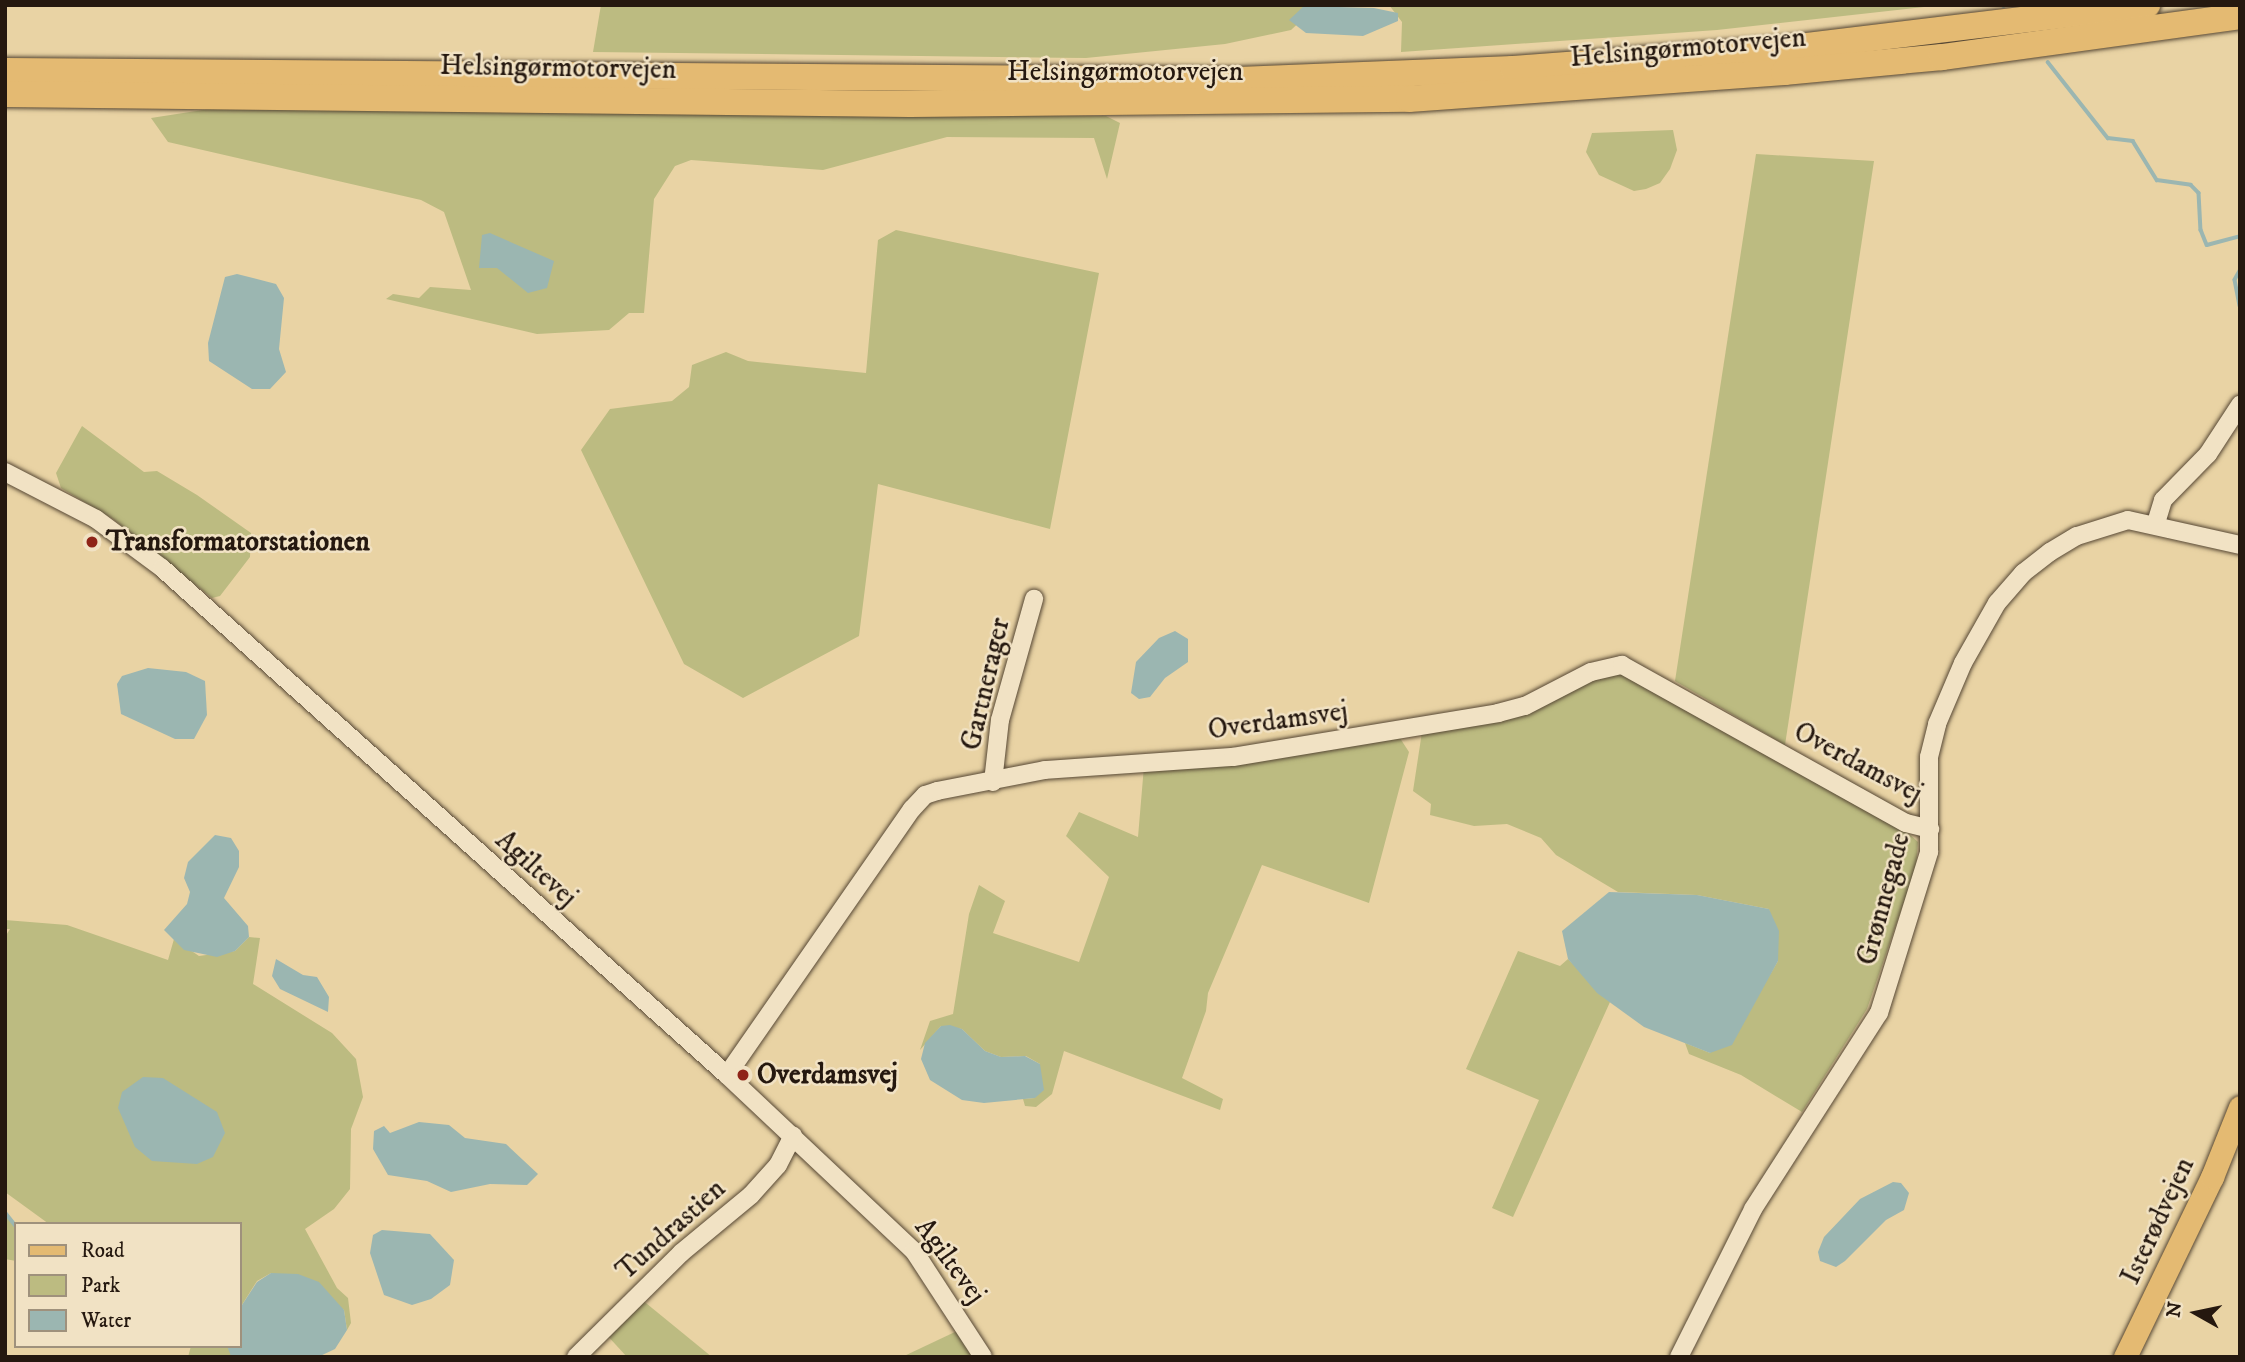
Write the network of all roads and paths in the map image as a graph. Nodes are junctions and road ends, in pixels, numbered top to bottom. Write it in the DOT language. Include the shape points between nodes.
graph roads {
  1 [pos="2147,5"];
  2 [pos="2240,16"];
  3 [pos="2240,35"];
  4 [pos="1942,57"];
  5 [pos="5,71"];
  6 [pos="5,93"];
  7 [pos="2240,405"];
  8 [pos="5,472"];
  9 [pos="2157,523"];
  10 [pos="2240,545"];
  11 [pos="1034,599"];
  12 [pos="993,782"];
  13 [pos="1930,829"];
  14 [pos="727,1075"];
  15 [pos="2240,1107"];
  16 [pos="793,1136"];
  17 [pos="576,1357"];
  18 [pos="983,1357"];
  19 [pos="1679,1357"];
  20 [pos="2125,1357"];
  1 -- 5 [label="highway, Helsingørmotorvejen" via="1782,49 1513,69 1238,80"];
  2 -- 4 [label="highway, Helsingørmotorvejen"];
  3 -- 4 [label="highway" via="2024,57"];
  4 -- 6 [label="highway, Helsingørmotorvejen" via="1522,93 1218,104"];
  7 -- 9 [label="street" via="2208,454 2163,500"];
  8 -- 14 [label="street, Agiltevej" via="96,519 162,568"];
  9 -- 10 [label="street, Grønnegade"];
  9 -- 13 [label="street, Grønnegade" via="2129,520 2077,536 2023,573 1997,603 1937,724 1929,757"];
  11 -- 12 [label="street, Gartnerager" via="1000,720"];
  12 -- 13 [label="street, Overdamsvej" via="1045,770 1233,757 1498,713 1525,706 1591,672 1622,665 1906,823"];
  12 -- 14 [label="street, Overdamsvej" via="937,791 925,795 912,809"];
  13 -- 19 [label="street, Grønnegade" via="1920,883 1879,1013 1753,1209"];
  14 -- 16 [label="street, Agiltevej"];
  15 -- 20 [label="main road, Isterødvejen" via="2212,1177"];
  16 -- 17 [label="street, Tundrastien" via="778,1165 751,1195 681,1253"];
  16 -- 18 [label="street, Agiltevej" via="914,1251"];
}
